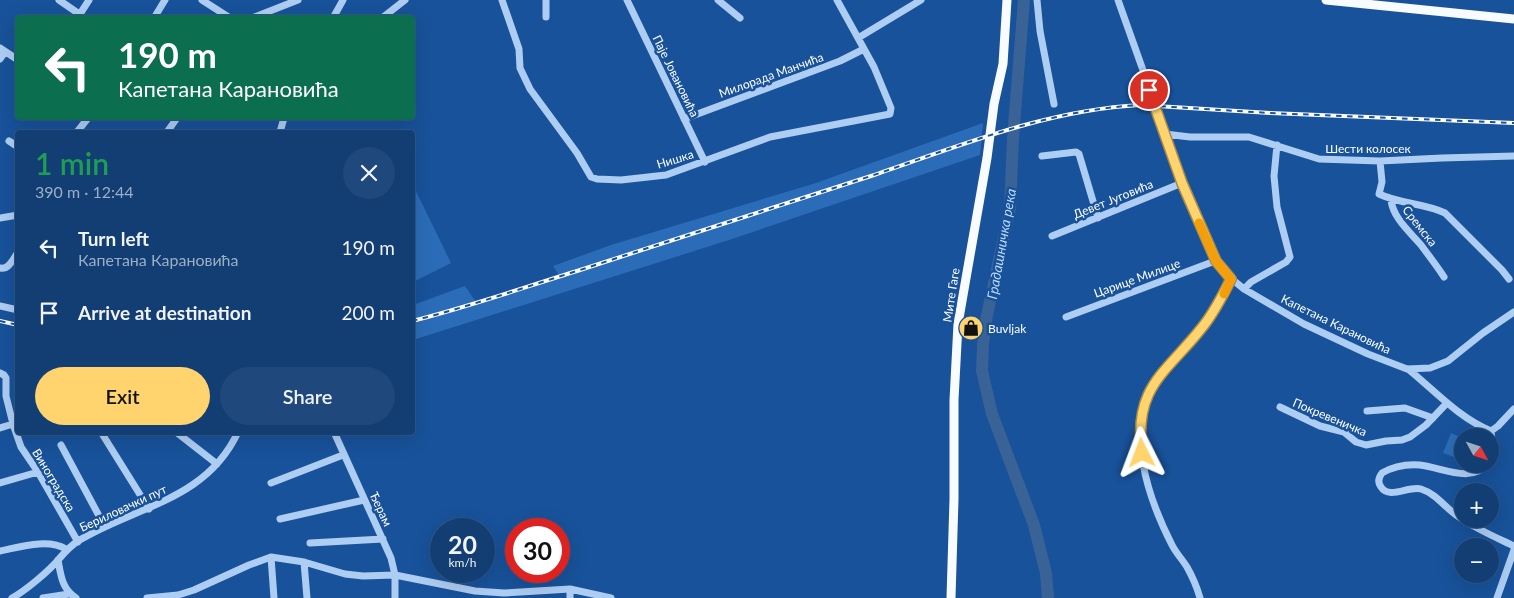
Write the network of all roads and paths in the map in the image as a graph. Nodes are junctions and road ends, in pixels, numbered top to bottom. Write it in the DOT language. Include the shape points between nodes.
graph roads {
  1 [pos="59,0"];
  2 [pos="89,0"];
  3 [pos="165,0"];
  4 [pos="202,0"];
  5 [pos="298,0"];
  6 [pos="343,0"];
  7 [pos="405,0"];
  8 [pos="502,0"];
  9 [pos="546,0"];
  10 [pos="627,0"];
  11 [pos="718,0"];
  12 [pos="837,0"];
  13 [pos="921,0"];
  14 [pos="1007,0"];
  15 [pos="1037,0"];
  16 [pos="1118,0"];
  17 [pos="1326,0"];
  18 [pos="81,15"];
  19 [pos="82,15"];
  20 [pos="156,15"];
  21 [pos="225,15"];
  22 [pos="260,15"];
  23 [pos="335,15"];
  24 [pos="386,15"];
  25 [pos="546,17"];
  26 [pos="740,18"];
  27 [pos="1514,19"];
  28 [pos="858,38"];
  29 [pos="864,48"];
  30 [pos="3,50"];
  31 [pos="15,58"];
  32 [pos="0,60"];
  33 [pos="1054,104"];
  34 [pos="684,119"];
  35 [pos="86,120"];
  36 [pos="79,130"];
  37 [pos="1166,134"];
  38 [pos="9,141"];
  39 [pos="15,145"];
  40 [pos="1277,145"];
  41 [pos="1042,156"];
  42 [pos="1514,156"];
  43 [pos="1380,161"];
  44 [pos="704,162"];
  45 [pos="1182,183"];
  46 [pos="1391,200"];
  47 [pos="15,216"];
  48 [pos="0,218"];
  49 [pos="1098,218"];
  50 [pos="1052,236"];
  51 [pos="15,256"];
  52 [pos="1216,261"];
  53 [pos="0,268"];
  54 [pos="1444,277"];
  55 [pos="1231,279"];
  56 [pos="1509,279"];
  57 [pos="1244,289"];
  58 [pos="0,306"];
  59 [pos="15,309"];
  60 [pos="1514,312"];
  61 [pos="1066,317"];
  62 [pos="1407,368"];
  63 [pos="0,373"];
  64 [pos="1447,403"];
  65 [pos="1280,408"];
  66 [pos="1514,409"];
  67 [pos="1368,411"];
  68 [pos="1433,418"];
  69 [pos="13,424"];
  70 [pos="0,428"];
  71 [pos="1484,428"];
  72 [pos="1495,428"];
  73 [pos="15,430"];
  74 [pos="17,435"];
  75 [pos="103,435"];
  76 [pos="180,435"];
  77 [pos="236,435"];
  78 [pos="335,435"];
  79 [pos="61,445"];
  80 [pos="344,455"];
  81 [pos="217,464"];
  82 [pos="38,472"];
  83 [pos="1454,473"];
  84 [pos="0,482"];
  85 [pos="271,483"];
  86 [pos="364,500"];
  87 [pos="149,509"];
  88 [pos="280,519"];
  89 [pos="106,527"];
  90 [pos="383,539"];
  91 [pos="78,542"];
  92 [pos="310,543"];
  93 [pos="1514,546"];
  94 [pos="66,549"];
  95 [pos="1514,550"];
  96 [pos="0,551"];
  97 [pos="271,557"];
  98 [pos="58,560"];
  99 [pos="304,562"];
  100 [pos="395,576"];
  101 [pos="570,589"];
  102 [pos="69,594"];
  103 [pos="14,596"];
  104 [pos="24,598"];
  105 [pos="47,598"];
  106 [pos="76,598"];
  107 [pos="147,598"];
  108 [pos="274,598"];
  109 [pos="306,598"];
  110 [pos="395,598"];
  111 [pos="570,598"];
  112 [pos="610,598"];
  113 [pos="951,598"];
  114 [pos="1200,598"];
  115 [pos="1497,598"];
  1 -- 18 [label="street"];
  2 -- 19 [label="street"];
  3 -- 20 [label="street"];
  4 -- 21 [label="street"];
  5 -- 22 [label="street"];
  6 -- 23 [label="street"];
  7 -- 24 [label="street"];
  8 -- 44 [label="street, Нишка" via="519,49 520,68 530,89 591,177 621,180 657,177"];
  9 -- 25 [label="street"];
  10 -- 34 [label="street, Паје Јовановића"];
  11 -- 26 [label="street"];
  12 -- 28 [label="street"];
  13 -- 28 [label="street"];
  14 -- 113 [label="main road, Мите Гаге" via="1003,64 957,333"];
  15 -- 33 [label="street"];
  16 -- 37 [label="street, Капетана Карановића"];
  17 -- 27 [label="main road"];
  28 -- 29 [label="street"];
  29 -- 34 [label="street, Милорада Манчића" via="840,61"];
  29 -- 44 [label="street, Нишка" via="891,108 890,114 770,137"];
  30 -- 31 [label="street"];
  30 -- 32 [label="street"];
  34 -- 44 [label="street, Паје Јовановића"];
  35 -- 36 [label="street"];
  37 -- 40 [label="street, Шести колосек" via="1249,136"];
  37 -- 45 [label="street, Капетана Карановића"];
  38 -- 39 [label="street"];
  40 -- 43 [label="street, Шести колосек" via="1319,159"];
  40 -- 57 [label="street" via="1274,184 1290,257"];
  41 -- 49 [label="street" via="1079,154"];
  42 -- 43 [label="street, Шести колосек"];
  43 -- 46 [label="street, Сремска" via="1382,182 1379,194"];
  45 -- 49 [label="street, Девет Југовића"];
  45 -- 52 [label="street, Капетана Карановића"];
  46 -- 54 [label="street, Сремска" via="1395,214"];
  46 -- 56 [label="street" via="1445,213"];
  47 -- 48 [label="street"];
  49 -- 50 [label="street, Девет Југовића"];
  51 -- 53 [label="street" via="8,267"];
  52 -- 55 [label="street, Капетана Карановића"];
  52 -- 61 [label="street, Царице Милице"];
  55 -- 57 [label="street, Капетана Карановића"];
  55 -- 114 [label="street" via="1205,325 1155,381 1141,418 1140,438 1146,483 1158,516"];
  57 -- 62 [label="street, Капетана Карановића" via="1304,324"];
  58 -- 59 [label="street"];
  60 -- 62 [label="street, Капетана Карановића" via="1441,364"];
  62 -- 64 [label="street"];
  63 -- 69 [label="street, Виноградска" via="6,378 6,396"];
  64 -- 68 [label="street, Покревеничка"];
  64 -- 71 [label="street"];
  65 -- 68 [label="street, Покревеничка" via="1320,426 1344,432 1356,442 1366,445 1410,437"];
  66 -- 72 [label="street"];
  67 -- 68 [label="street" via="1405,408"];
  69 -- 70 [label="street"];
  69 -- 73 [label="street, Виноградска"];
  74 -- 82 [label="street, Виноградска"];
  75 -- 87 [label="street"];
  76 -- 81 [label="street"];
  77 -- 81 [label="street, Бериловачки пут"];
  78 -- 80 [label="street, Ђерам"];
  79 -- 89 [label="street"];
  80 -- 85 [label="street"];
  80 -- 86 [label="street, Ђерам"];
  81 -- 87 [label="street, Бериловачки пут" via="186,490"];
  82 -- 84 [label="street"];
  82 -- 91 [label="street, Виноградска"];
  83 -- 93 [label="street" via="1410,465 1382,472 1379,484 1388,492 1421,489 1456,516"];
  86 -- 88 [label="street"];
  86 -- 90 [label="street, Ђерам"];
  87 -- 89 [label="street, Бериловачки пут"];
  89 -- 91 [label="street, Бериловачки пут"];
  90 -- 92 [label="street"];
  90 -- 100 [label="street, Ђерам"];
  91 -- 94 [label="street, Бериловачки пут"];
  94 -- 96 [label="street" via="50,543"];
  94 -- 98 [label="street, Бериловачки пут"];
  95 -- 115 [label="street"];
  97 -- 99 [label="street"];
  97 -- 107 [label="street" via="194,590"];
  97 -- 108 [label="street"];
  98 -- 102 [label="street" via="62,582"];
  98 -- 103 [label="street, Бериловачки пут"];
  99 -- 100 [label="street" via="357,576"];
  99 -- 109 [label="street"];
  100 -- 101 [label="street" via="475,591 504,593"];
  100 -- 110 [label="street, Ђерам"];
  101 -- 111 [label="street"];
  101 -- 112 [label="street"];
  102 -- 105 [label="street"];
  102 -- 106 [label="street"];
  103 -- 104 [label="street"];
}
